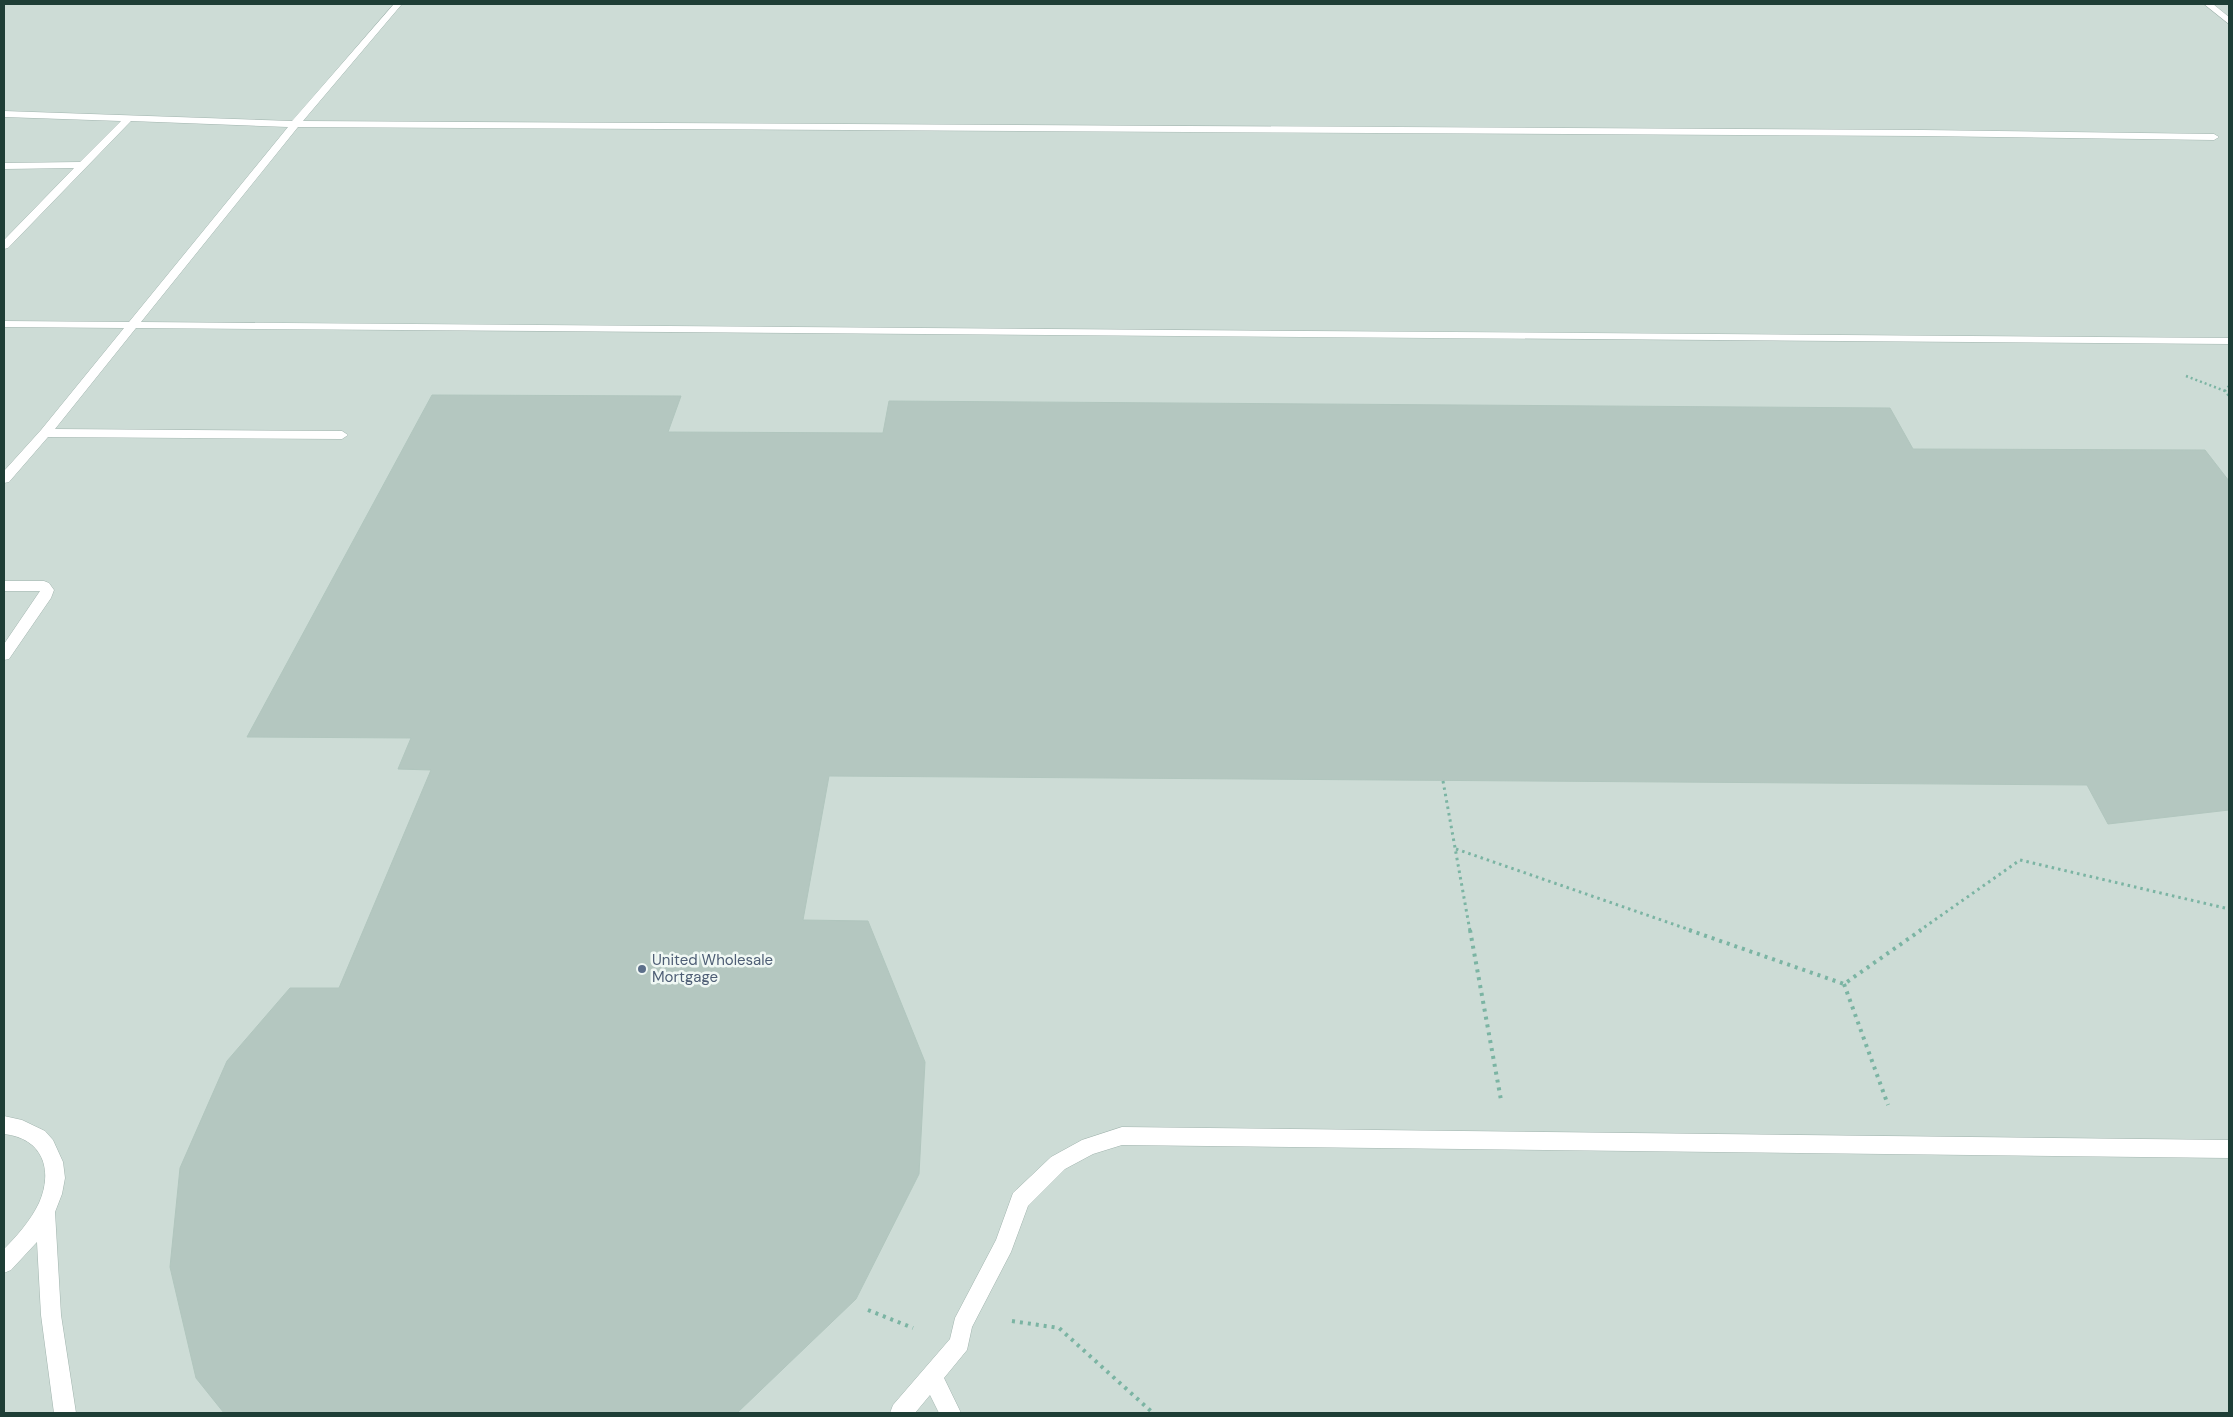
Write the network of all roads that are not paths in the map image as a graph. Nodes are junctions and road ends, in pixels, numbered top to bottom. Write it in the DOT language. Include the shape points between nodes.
graph roads {
  1 [pos="398,4"];
  2 [pos="2208,4"];
  3 [pos="2229,21"];
  4 [pos="4,114"];
  5 [pos="128,120"];
  6 [pos="295,124"];
  7 [pos="2214,137"];
  8 [pos="4,166"];
  9 [pos="84,166"];
  10 [pos="4,246"];
  11 [pos="4,324"];
  12 [pos="132,324"];
  13 [pos="2229,340"];
  14 [pos="45,433"];
  15 [pos="342,435"];
  16 [pos="4,479"];
  17 [pos="4,586"];
  18 [pos="4,655"];
  19 [pos="4,1125"];
  20 [pos="2229,1149"];
  21 [pos="45,1212"];
  22 [pos="4,1263"];
  23 [pos="932,1377"];
  24 [pos="65,1413"];
  25 [pos="901,1413"];
  26 [pos="950,1413"];
  1 -- 6 [label="lane"];
  2 -- 3 [label="lane"];
  4 -- 5 [label="lane"];
  5 -- 6 [label="lane"];
  5 -- 9 [label="lane"];
  6 -- 7 [label="lane"];
  6 -- 12 [label="lane"];
  8 -- 9 [label="lane"];
  9 -- 10 [label="lane"];
  11 -- 12 [label="lane"];
  12 -- 13 [label="lane"];
  12 -- 14 [label="lane"];
  14 -- 15 [label="lane"];
  14 -- 16 [label="lane"];
  17 -- 18 [label="lane" via="44,586 47,590"];
  19 -- 21 [label="lane" via="18,1126 40,1137 53,1157 55,1182"];
  20 -- 23 [label="lane" via="1122,1136 1089,1146 1058,1163 1020,1200 1004,1245 962,1324 960,1343"];
  21 -- 22 [label="lane" via="25,1243"];
  21 -- 24 [label="lane" via="51,1316"];
  23 -- 25 [label="lane"];
  23 -- 26 [label="lane"];
}
